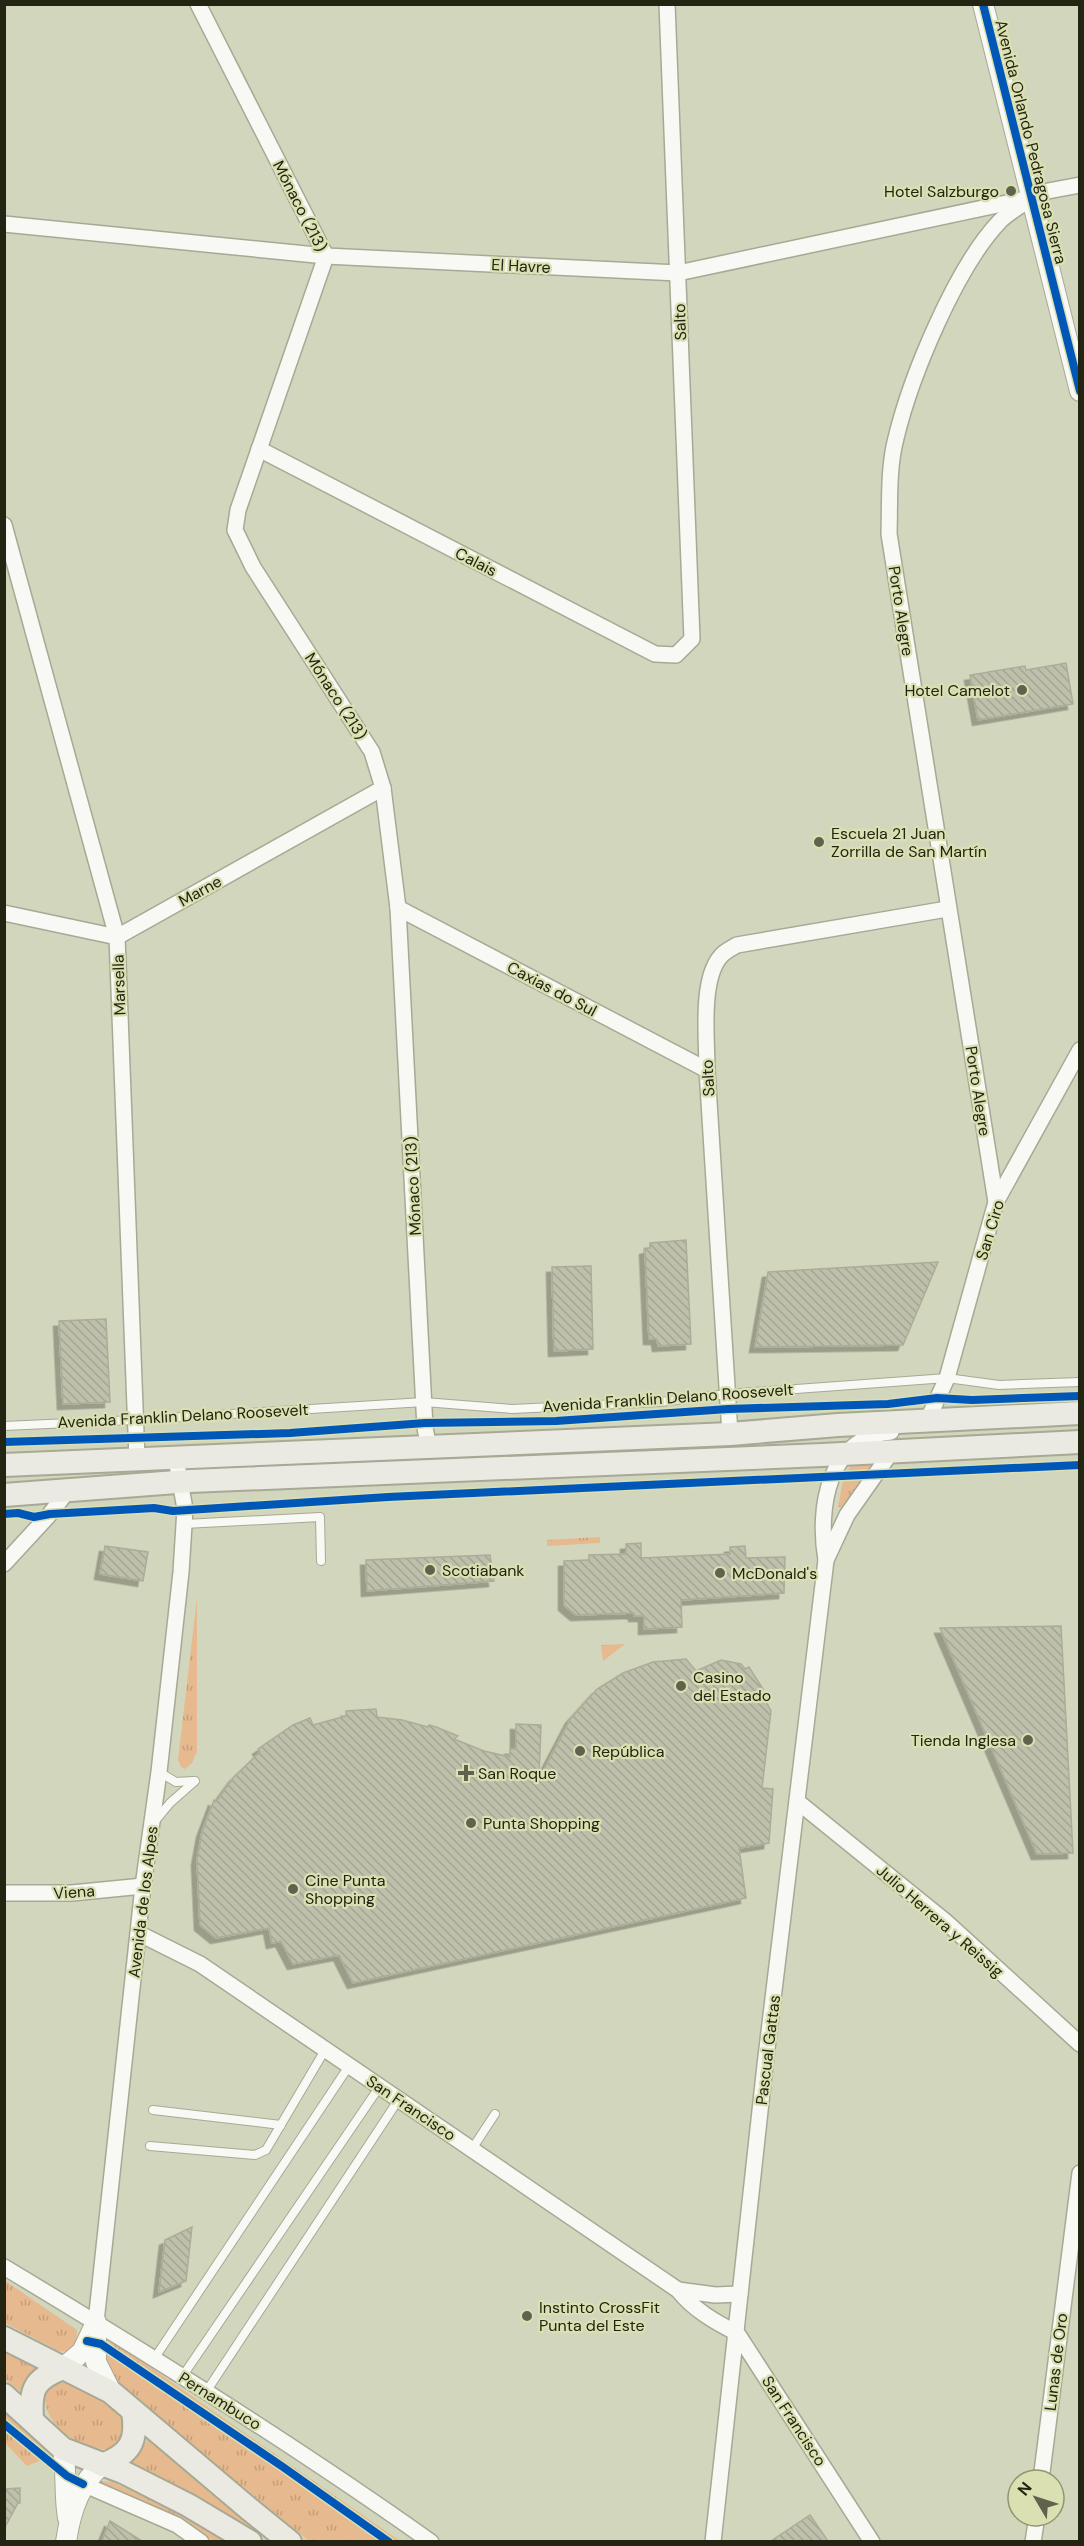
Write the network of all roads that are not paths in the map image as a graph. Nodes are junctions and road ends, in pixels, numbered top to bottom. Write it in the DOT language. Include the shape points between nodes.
graph roads {
  1 [pos="198,4"];
  2 [pos="667,4"];
  3 [pos="983,4"];
  4 [pos="1080,185"];
  5 [pos="1030,198"];
  6 [pos="4,224"];
  7 [pos="326,256"];
  8 [pos="678,273"];
  9 [pos="1080,391"];
  10 [pos="259,450"];
  11 [pos="4,525"];
  12 [pos="692,639"];
  13 [pos="382,788"];
  14 [pos="398,908"];
  15 [pos="947,909"];
  16 [pos="4,913"];
  17 [pos="117,937"];
  18 [pos="1080,1050"];
  19 [pos="707,1070"];
  20 [pos="996,1202"];
  21 [pos="947,1378"];
  22 [pos="1080,1382"];
  23 [pos="727,1394"];
  24 [pos="424,1402"];
  25 [pos="1080,1413"];
  26 [pos="959,1419"];
  27 [pos="135,1420"];
  28 [pos="927,1421"];
  29 [pos="4,1426"];
  30 [pos="730,1434"];
  31 [pos="1080,1442"];
  32 [pos="429,1448"];
  33 [pos="892,1450"];
  34 [pos="846,1453"];
  35 [pos="137,1459"];
  36 [pos="176,1459"];
  37 [pos="4,1465"];
  38 [pos="180,1482"];
  39 [pos="69,1489"];
  40 [pos="4,1495"];
  41 [pos="184,1524"];
  42 [pos="826,1560"];
  43 [pos="321,1561"];
  44 [pos="4,1564"];
  45 [pos="159,1772"];
  46 [pos="798,1802"];
  47 [pos="152,1826"];
  48 [pos="143,1887"];
  49 [pos="4,1893"];
  50 [pos="140,1934"];
  51 [pos="1080,2044"];
  52 [pos="325,2050"];
  53 [pos="349,2066"];
  54 [pos="380,2086"];
  55 [pos="399,2100"];
  56 [pos="153,2110"];
  57 [pos="495,2114"];
  58 [pos="281,2125"];
  59 [pos="150,2146"];
  60 [pos="472,2149"];
  61 [pos="1080,2172"];
  62 [pos="4,2267"];
  63 [pos="678,2290"];
  64 [pos="740,2294"];
  65 [pos="96,2322"];
  66 [pos="737,2333"];
  67 [pos="4,2338"];
  68 [pos="154,2359"];
  69 [pos="63,2368"];
  70 [pos="182,2377"];
  71 [pos="111,2392"];
  72 [pos="206,2392"];
  73 [pos="4,2394"];
  74 [pos="133,2411"];
  75 [pos="33,2419"];
  76 [pos="63,2449"];
  77 [pos="102,2464"];
  78 [pos="1043,2468"];
  79 [pos="83,2484"];
  80 [pos="67,2533"];
  81 [pos="201,2541"];
  82 [pos="250,2541"];
  83 [pos="290,2541"];
  84 [pos="431,2541"];
  85 [pos="713,2541"];
  86 [pos="872,2541"];
  1 -- 7 [label="street, Mónaco (213)"];
  2 -- 8 [label="street, Salto"];
  3 -- 5 [label="street, Avenida Orlando Pedragosa Sierra"];
  4 -- 5 [label="street"];
  5 -- 8 [label="street, El Havre"];
  5 -- 9 [label="street, Avenida Orlando Pedragosa Sierra"];
  5 -- 15 [label="street, Porto Alegre" via="1001,220 960,280 922,357 895,440 889,534"];
  6 -- 7 [label="street, El Havre"];
  7 -- 8 [label="street, El Havre"];
  7 -- 10 [label="street, Mónaco (213)"];
  8 -- 12 [label="street, Salto"];
  10 -- 12 [label="street, Calais" via="656,654 676,655"];
  10 -- 13 [label="street, Mónaco (213)" via="237,510 235,530 253,567 372,752"];
  11 -- 17 [label="street, Marsella"];
  13 -- 14 [label="street, Mónaco (213)"];
  13 -- 17 [label="street, Marne"];
  14 -- 19 [label="street, Caxias do Sul"];
  14 -- 24 [label="street, Mónaco (213)"];
  15 -- 19 [label="street, Salto" via="737,945 723,954 711,979 706,1019"];
  15 -- 20 [label="street, Porto Alegre"];
  16 -- 17 [label="street"];
  17 -- 27 [label="street, Marsella"];
  18 -- 20 [label="street, San Ciro"];
  19 -- 23 [label="street, Salto"];
  20 -- 21 [label="street, San Ciro"];
  21 -- 22 [label="lane, Avenida Franklin Delano Roosevelt" via="999,1385"];
  21 -- 23 [label="lane, Avenida Franklin Delano Roosevelt"];
  21 -- 28 [label="street, San Ciro"];
  23 -- 24 [label="lane, Avenida Franklin Delano Roosevelt" via="660,1402 512,1409"];
  23 -- 30 [label="street, Salto"];
  24 -- 27 [label="lane, Avenida Franklin Delano Roosevelt"];
  24 -- 32 [label="street, Mónaco (213)"];
  25 -- 26 [label="main road"];
  26 -- 28 [label="main road"];
  26 -- 34 [label="street, Pascual Gattas" via="937,1430 871,1435"];
  27 -- 29 [label="lane, Avenida Franklin Delano Roosevelt"];
  27 -- 35 [label="street, Marsella"];
  28 -- 30 [label="main road"];
  30 -- 32 [label="main road"];
  31 -- 33 [label="main road"];
  32 -- 36 [label="main road"];
  33 -- 34 [label="main road"];
  33 -- 42 [label="street, Pascual Gattas" via="847,1515"];
  34 -- 38 [label="main road"];
  34 -- 42 [label="street, Pascual Gattas" via="831,1477 826,1500 822,1536"];
  35 -- 36 [label="main road"];
  35 -- 37 [label="main road"];
  36 -- 38 [label="street, Avenida de los Alpes"];
  38 -- 39 [label="main road"];
  38 -- 41 [label="street, Avenida de los Alpes"];
  39 -- 40 [label="main road"];
  39 -- 44 [label="street"];
  41 -- 43 [label="lane" via="320,1518"];
  41 -- 45 [label="street, Avenida de los Alpes"];
  42 -- 46 [label="street, Pascual Gattas"];
  45 -- 47 [label="street, Avenida de los Alpes"];
  45 -- 47 [label="lane" via="176,1782 195,1781 163,1810"];
  46 -- 51 [label="street, Julio Herrera y Reissig" via="945,1921"];
  46 -- 64 [label="street, Pascual Gattas"];
  47 -- 48 [label="street, Avenida de los Alpes"];
  48 -- 49 [label="street, Viena"];
  48 -- 50 [label="street, Avenida de los Alpes"];
  50 -- 52 [label="street, San Francisco" via="200,1964"];
  50 -- 65 [label="street, Avenida de los Alpes"];
  52 -- 53 [label="street, San Francisco"];
  52 -- 58 [label="lane"];
  53 -- 54 [label="street, San Francisco"];
  53 -- 68 [label="lane"];
  54 -- 55 [label="street, San Francisco"];
  54 -- 70 [label="lane"];
  55 -- 60 [label="street, San Francisco"];
  55 -- 72 [label="lane"];
  56 -- 58 [label="lane"];
  57 -- 60 [label="lane"];
  58 -- 59 [label="lane" via="266,2150 255,2155"];
  60 -- 63 [label="street, San Francisco"];
  61 -- 78 [label="street, Lunas de Oro"];
  62 -- 65 [label="street, Pernambuco"];
  63 -- 64 [label="street, San Francisco"];
  63 -- 66 [label="street, San Francisco" via="688,2303"];
  64 -- 66 [label="street, Pascual Gattas"];
  65 -- 68 [label="street, Pernambuco"];
  65 -- 69 [label="street, Avenida de los Alpes" via="82,2352"];
  65 -- 71 [label="street, Avenida de los Alpes" via="96,2362"];
  66 -- 85 [label="street, Pascual Gattas"];
  66 -- 86 [label="street, San Francisco"];
  67 -- 69 [label="main road"];
  68 -- 70 [label="street, Pernambuco"];
  69 -- 71 [label="main road"];
  69 -- 75 [label="main road" via="47,2374 34,2387"];
  70 -- 72 [label="street, Pernambuco"];
  71 -- 74 [label="main road"];
  72 -- 84 [label="street, Pernambuco" via="346,2481"];
  73 -- 75 [label="main road"];
  74 -- 77 [label="main road" via="133,2442 126,2452"];
  74 -- 83 [label="main road"];
  75 -- 76 [label="main road"];
  76 -- 77 [label="main road"];
  76 -- 80 [label="street"];
  77 -- 79 [label="street"];
  77 -- 82 [label="main road" via="188,2505"];
  79 -- 80 [label="street"];
  79 -- 81 [label="street" via="177,2525"];
}
